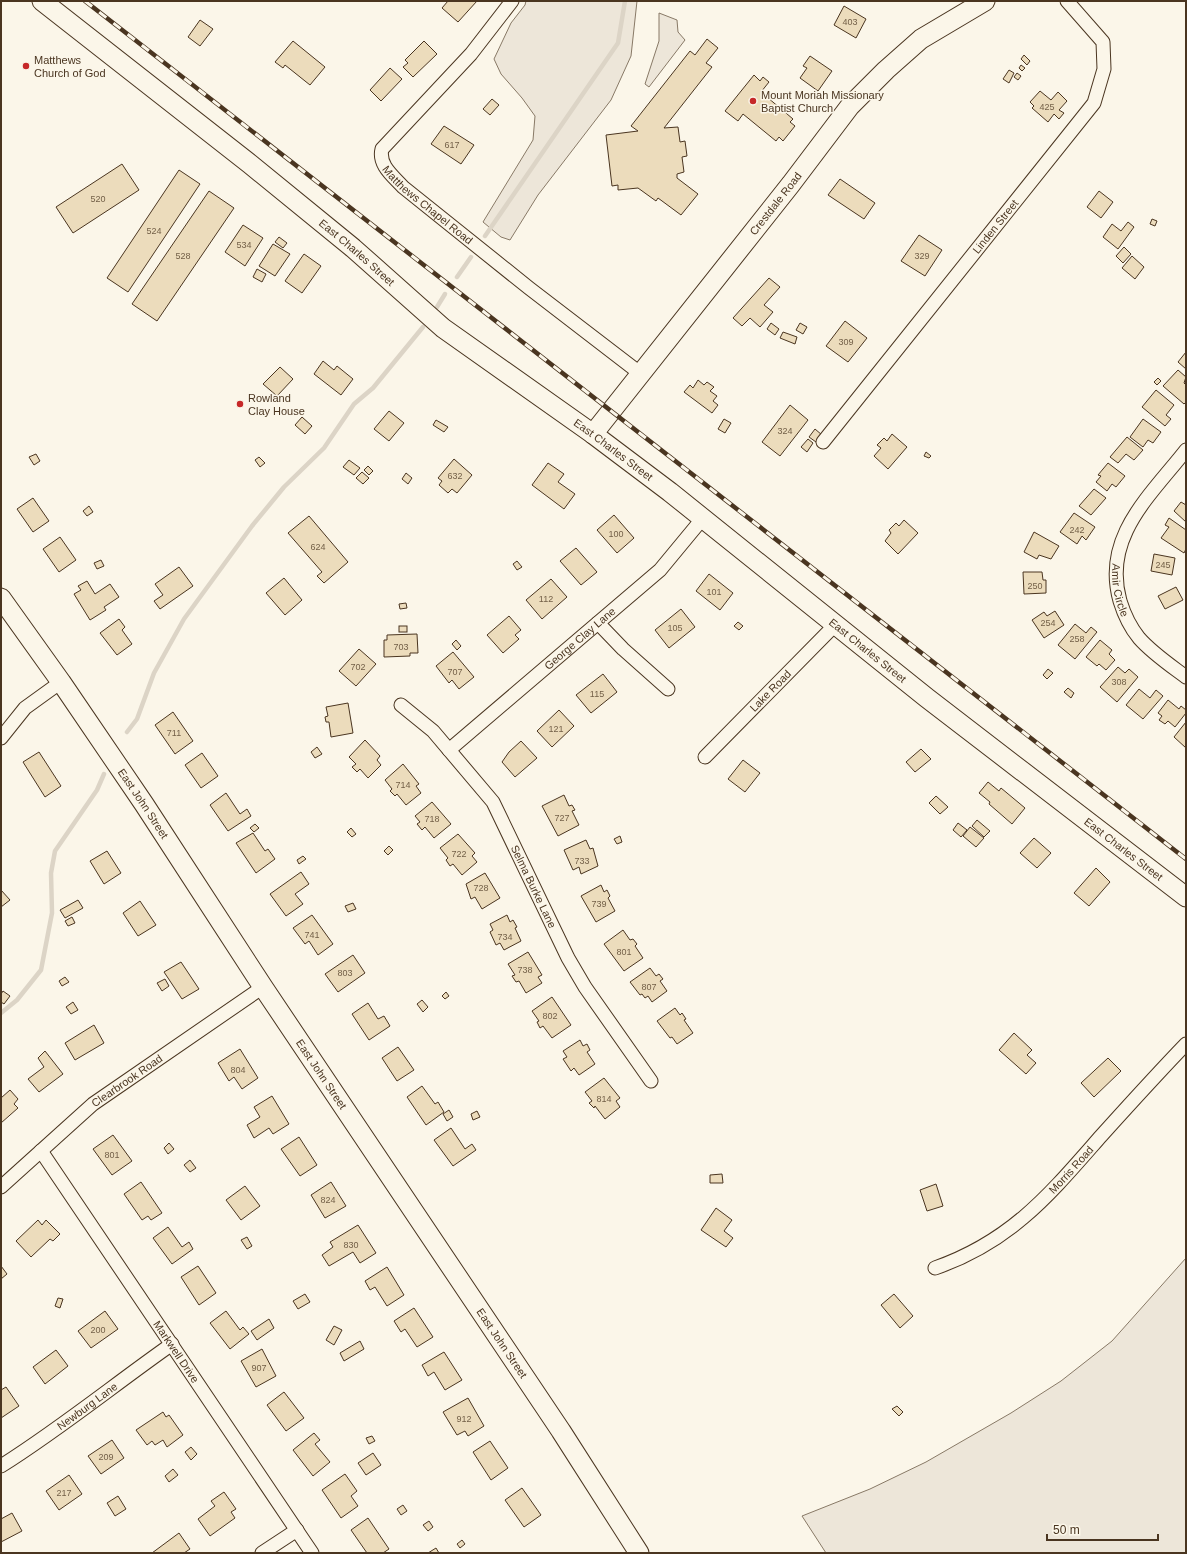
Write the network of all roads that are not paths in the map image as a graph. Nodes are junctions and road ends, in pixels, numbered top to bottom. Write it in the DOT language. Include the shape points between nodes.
graph roads {
  1 [pos="42,1"];
  2 [pos="512,1"];
  3 [pos="985,1"];
  4 [pos="1067,1"];
  5 [pos="641,374"];
  6 [pos="593,434"];
  7 [pos="823,442"];
  8 [pos="1186,450"];
  9 [pos="703,518"];
  10 [pos="1,598"];
  11 [pos="598,623"];
  12 [pos="836,624"];
  13 [pos="1186,677"];
  14 [pos="61,682"];
  15 [pos="668,689"];
  16 [pos="401,705"];
  17 [pos="1,738"];
  18 [pos="449,750"];
  19 [pos="705,757"];
  20 [pos="1186,897"];
  21 [pos="263,987"];
  22 [pos="1186,1044"];
  23 [pos="651,1081"];
  24 [pos="41,1151"];
  25 [pos="1,1187"];
  26 [pos="935,1268"];
  27 [pos="172,1344"];
  28 [pos="1,1466"];
  29 [pos="297,1530"];
  30 [pos="262,1553"];
  31 [pos="312,1553"];
  32 [pos="639,1553"];
  1 -- 6 [label="street, East Charles Street" via="256,169 352,248 443,328"];
  2 -- 5 [label="street, Matthews Chapel Road" via="471,54 382,149 382,161 403,187"];
  3 -- 5 [label="street, Crestdale Road" via="921,39 850,106"];
  4 -- 7 [label="street, Linden Street" via="1103,42 1104,69 1094,103"];
  5 -- 6 [label="street, Crestdale Road"];
  6 -- 9 [label="street, East Charles Street"];
  8 -- 13 [label="street, Amir Circle" via="1131,519 1118,550 1115,566 1116,584 1124,614 1131,626 1139,638"];
  9 -- 11 [label="street, George Clay Lane" via="660,570"];
  9 -- 12 [label="street, East Charles Street"];
  10 -- 14 [label="street, East John Street"];
  11 -- 15 [label="street" via="623,650"];
  11 -- 18 [label="street, George Clay Lane"];
  12 -- 19 [label="street, Lake Road"];
  12 -- 20 [label="street, East Charles Street" via="927,698"];
  14 -- 17 [label="street" via="25,708"];
  14 -- 21 [label="street, East John Street"];
  16 -- 18 [label="street, Selma Burke Lane" via="433,731"];
  18 -- 23 [label="street, Selma Burke Lane" via="494,802 540,903 585,987"];
  21 -- 24 [label="street, Clearbrook Road" via="114,1089"];
  21 -- 32 [label="street, East John Street"];
  22 -- 26 [label="street, Morris Road" via="1054,1189 1023,1219 983,1248"];
  24 -- 25 [label="street, Clearbrook Road"];
  24 -- 27 [label="street, Markwell Drive"];
  27 -- 28 [label="street, Newburg Lane"];
  27 -- 29 [label="street, Markwell Drive"];
  29 -- 30 [label="street"];
  29 -- 31 [label="street, Markwell Drive"];
}
